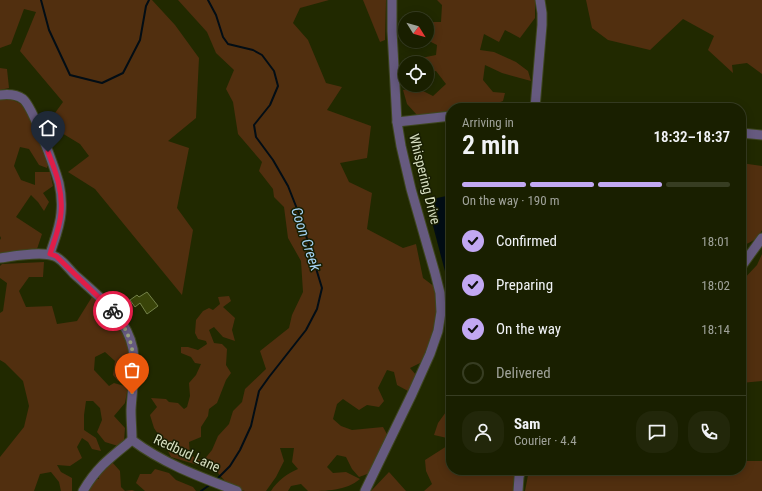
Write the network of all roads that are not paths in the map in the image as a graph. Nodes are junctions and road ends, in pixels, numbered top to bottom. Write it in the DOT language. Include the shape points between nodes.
graph roads {
  1 [pos="392,0"];
  2 [pos="540,0"];
  3 [pos="0,95"];
  4 [pos="535,103"];
  5 [pos="446,117"];
  6 [pos="397,122"];
  7 [pos="746,133"];
  8 [pos="762,135"];
  9 [pos="762,238"];
  10 [pos="50,254"];
  11 [pos="0,258"];
  12 [pos="746,260"];
  13 [pos="132,440"];
  14 [pos="520,475"];
  15 [pos="83,491"];
  16 [pos="237,491"];
  17 [pos="365,491"];
  18 [pos="518,491"];
  1 -- 6 [label="street, Whispering Drive"];
  2 -- 4 [label="street" via="542,25"];
  3 -- 10 [label="street" via="18,95 25,100 39,128 56,174 61,213"];
  5 -- 6 [label="street"];
  6 -- 17 [label="street, Whispering Drive" via="411,189 440,293 441,312 430,354"];
  7 -- 8 [label="street"];
  9 -- 12 [label="street"];
  10 -- 11 [label="street"];
  10 -- 13 [label="street, Redbud Lane" via="56,256 109,307 130,338 133,357"];
  13 -- 15 [label="street" via="98,469"];
  13 -- 16 [label="street, Redbud Lane" via="160,459"];
  14 -- 18 [label="street"];
}
